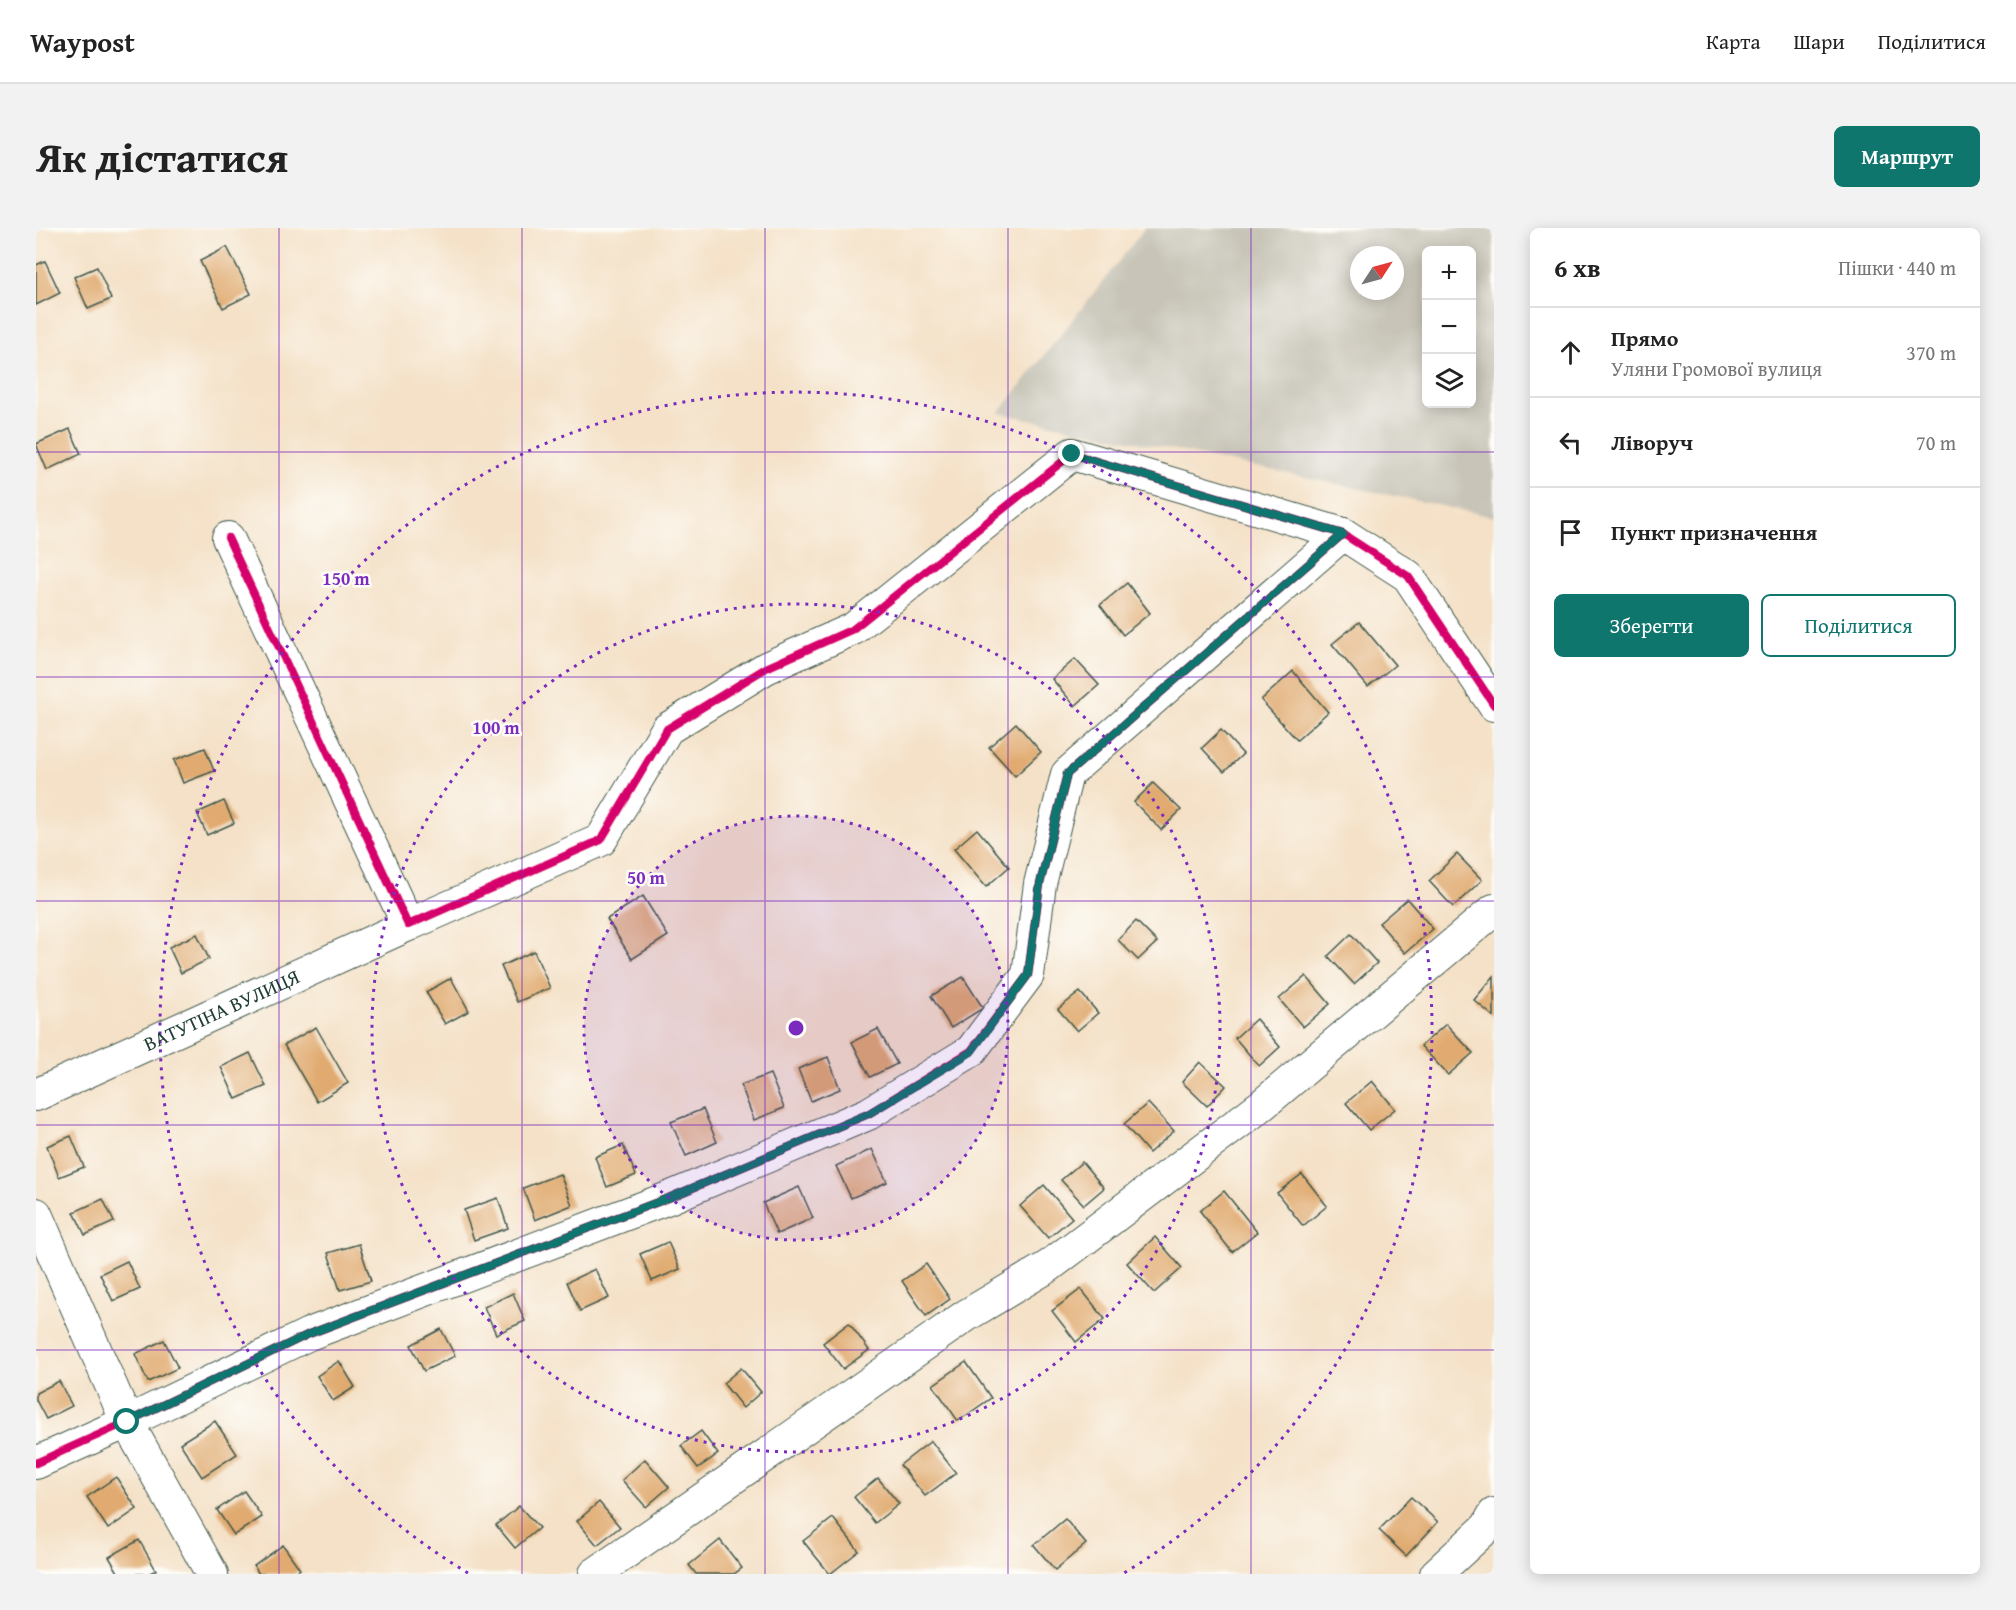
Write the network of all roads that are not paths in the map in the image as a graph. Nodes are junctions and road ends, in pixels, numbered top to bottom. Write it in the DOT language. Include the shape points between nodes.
graph roads {
  1 [pos="1343,534"];
  2 [pos="228,538"];
  3 [pos="1494,705"];
  4 [pos="1494,910"];
  5 [pos="408,925"];
  6 [pos="36,1095"];
  7 [pos="36,1214"];
  8 [pos="127,1422"];
  9 [pos="36,1463"];
  10 [pos="1494,1514"];
  11 [pos="606,1571"];
  12 [pos="212,1574"];
  13 [pos="1436,1574"];
  1 -- 3 [label="street" via="1408,576"];
  1 -- 5 [label="street, ВАТУТІНА ВУЛИЦЯ" via="1072,454 853,629 766,668 668,729 601,840"];
  1 -- 8 [label="street" via="1067,774 1040,884 1028,975 971,1052 868,1114 671,1197 309,1334"];
  2 -- 5 [label="street"];
  4 -- 11 [label="street" via="1262,1105 1049,1266 957,1322"];
  5 -- 6 [label="street, ВАТУТІНА ВУЛИЦЯ"];
  7 -- 8 [label="street"];
  8 -- 9 [label="street"];
  8 -- 12 [label="street"];
  10 -- 13 [label="street" via="1487,1527"];
}
